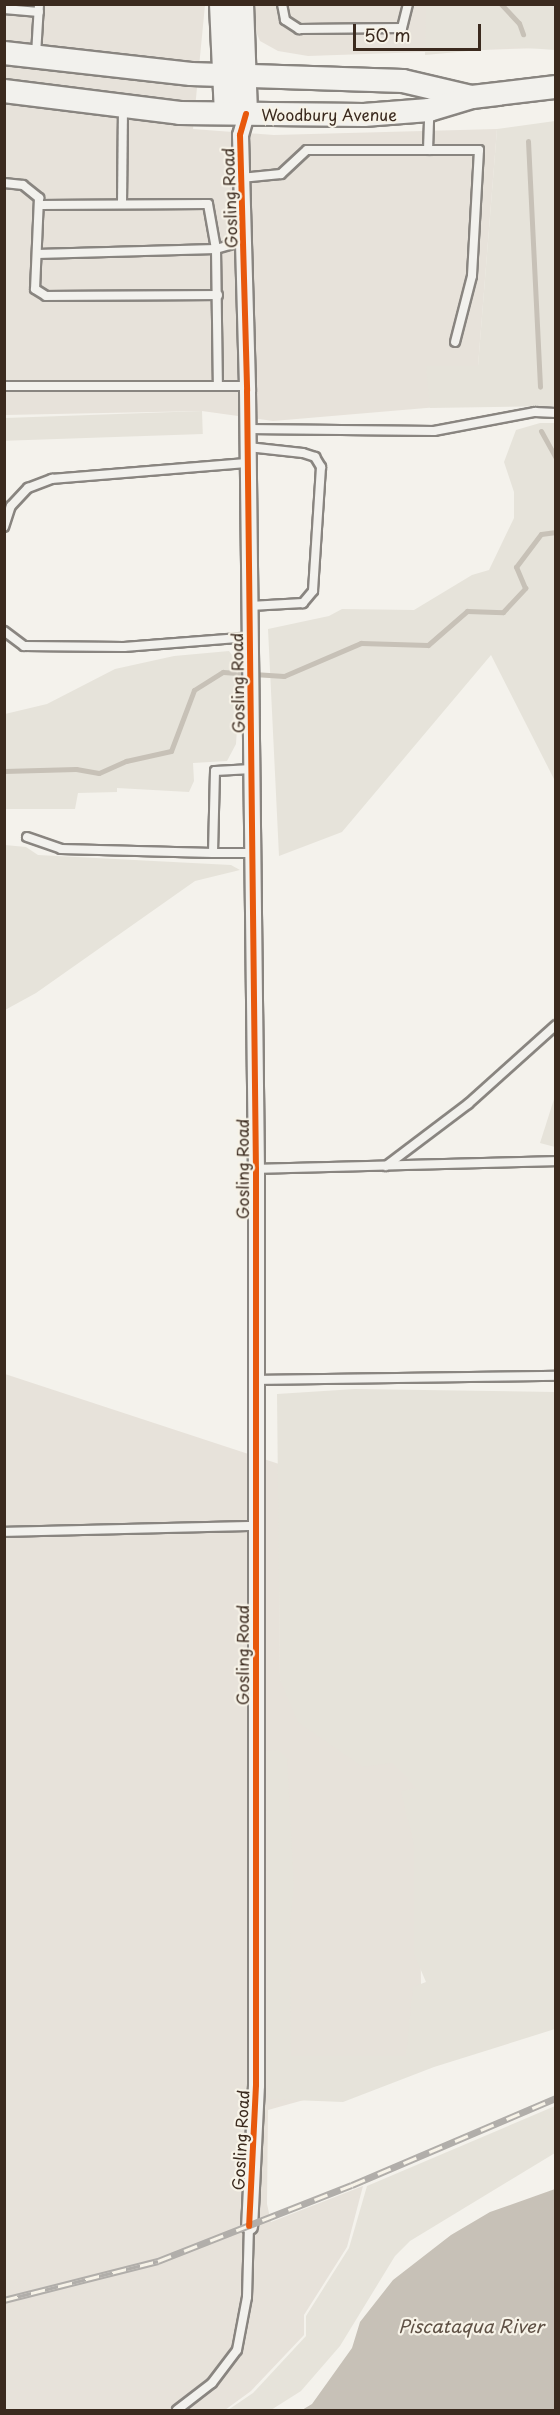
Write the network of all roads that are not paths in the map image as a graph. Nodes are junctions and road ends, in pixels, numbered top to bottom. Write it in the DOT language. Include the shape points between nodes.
graph roads {
  1 [pos="221,4"];
  2 [pos="242,4"];
  3 [pos="282,4"];
  4 [pos="408,4"];
  5 [pos="39,8"];
  6 [pos="4,9"];
  7 [pos="4,53"];
  8 [pos="35,56"];
  9 [pos="234,77"];
  10 [pos="555,87"];
  11 [pos="4,91"];
  12 [pos="472,97"];
  13 [pos="123,107"];
  14 [pos="429,110"];
  15 [pos="237,121"];
  16 [pos="428,150"];
  17 [pos="241,178"];
  18 [pos="4,183"];
  19 [pos="122,204"];
  20 [pos="40,206"];
  21 [pos="244,241"];
  22 [pos="216,249"];
  23 [pos="37,254"];
  24 [pos="218,295"];
  25 [pos="455,342"];
  26 [pos="218,385"];
  27 [pos="4,386"];
  28 [pos="247,386"];
  29 [pos="555,413"];
  30 [pos="248,429"];
  31 [pos="248,447"];
  32 [pos="248,463"];
  33 [pos="4,527"];
  34 [pos="250,606"];
  35 [pos="4,631"];
  36 [pos="250,637"];
  37 [pos="252,769"];
  38 [pos="27,837"];
  39 [pos="213,853"];
  40 [pos="252,853"];
  41 [pos="555,1025"];
  42 [pos="555,1161"];
  43 [pos="385,1166"];
  44 [pos="256,1169"];
  45 [pos="555,1376"];
  46 [pos="254,1380"];
  47 [pos="255,1526"];
  48 [pos="4,1532"];
  49 [pos="249,2226"];
  50 [pos="177,2410"];
  1 -- 9 [label="main road, Gosling Road"];
  2 -- 9 [label="main road, Gosling Road"];
  3 -- 4 [label="lane" via="285,20 299,29 402,28"];
  5 -- 6 [label="lane"];
  5 -- 8 [label="lane"];
  7 -- 8 [label="main road, Woodbury Avenue"];
  8 -- 9 [label="main road, Woodbury Avenue"];
  9 -- 12 [label="main road, Woodbury Avenue" via="403,81"];
  9 -- 15 [label="main road, Gosling Road"];
  10 -- 12 [label="main road, Woodbury Avenue"];
  11 -- 13 [label="main road, Woodbury Avenue"];
  12 -- 14 [label="main road, Woodbury Avenue"];
  13 -- 15 [label="main road, Woodbury Avenue"];
  13 -- 19 [label="lane"];
  14 -- 15 [label="main road, Woodbury Avenue"];
  14 -- 16 [label="lane"];
  15 -- 17 [label="street, Gosling Road"];
  16 -- 17 [label="lane" via="307,150 281,174"];
  16 -- 25 [label="lane" via="479,150 472,276"];
  17 -- 21 [label="street, Gosling Road"];
  18 -- 20 [label="lane" via="23,185 39,198"];
  19 -- 20 [label="lane"];
  19 -- 22 [label="lane" via="208,204"];
  20 -- 23 [label="lane"];
  21 -- 22 [label="lane"];
  21 -- 28 [label="street, Gosling Road"];
  22 -- 23 [label="lane"];
  22 -- 24 [label="lane"];
  23 -- 24 [label="lane" via="35,289 46,296"];
  24 -- 26 [label="lane"];
  26 -- 27 [label="lane"];
  26 -- 28 [label="lane"];
  28 -- 30 [label="street, Gosling Road"];
  29 -- 30 [label="lane" via="535,412 434,431"];
  30 -- 31 [label="street, Gosling Road"];
  31 -- 32 [label="street, Gosling Road"];
  31 -- 34 [label="lane" via="303,453 315,457 321,467 313,591 303,603"];
  32 -- 33 [label="lane" via="52,479 28,488 11,506"];
  32 -- 34 [label="street, Gosling Road"];
  34 -- 36 [label="street, Gosling Road"];
  35 -- 36 [label="lane" via="24,646 124,647"];
  36 -- 37 [label="street, Gosling Road"];
  37 -- 39 [label="lane" via="215,771"];
  37 -- 40 [label="street, Gosling Road"];
  38 -- 39 [label="lane" via="61,849"];
  39 -- 40 [label="lane"];
  40 -- 44 [label="street, Gosling Road"];
  41 -- 43 [label="lane" via="468,1104"];
  42 -- 43 [label="lane"];
  43 -- 44 [label="lane"];
  44 -- 46 [label="street, Gosling Road"];
  45 -- 46 [label="lane"];
  46 -- 47 [label="street, Gosling Road"];
  47 -- 48 [label="lane"];
  47 -- 49 [label="street, Gosling Road" via="256,2085"];
  49 -- 50 [label="lane" via="247,2297 237,2349 212,2383"];
}
